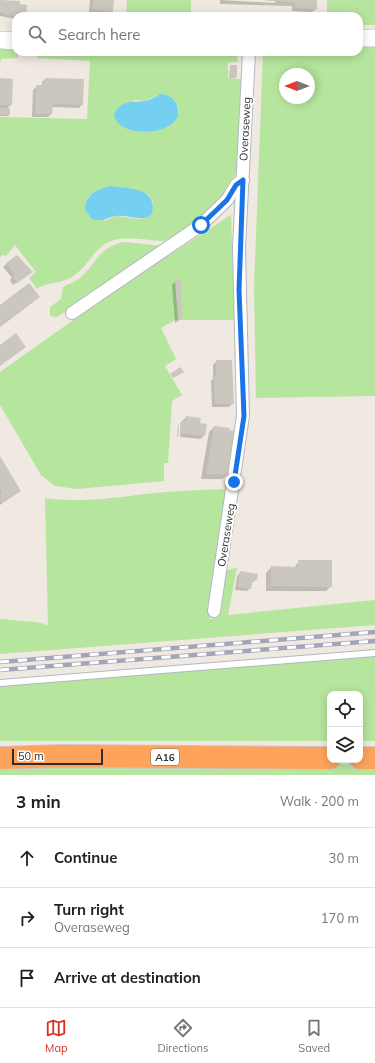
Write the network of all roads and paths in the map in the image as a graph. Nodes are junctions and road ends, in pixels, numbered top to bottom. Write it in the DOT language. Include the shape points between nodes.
graph roads {
  1 [pos="363,38"];
  2 [pos="375,38"];
  3 [pos="0,40"];
  4 [pos="12,41"];
  5 [pos="249,56"];
  6 [pos="243,180"];
  7 [pos="72,313"];
  8 [pos="214,611"];
  9 [pos="375,653"];
  10 [pos="0,683"];
  11 [pos="0,758"];
  12 [pos="327,758"];
  13 [pos="363,758"];
  14 [pos="375,758"];
  1 -- 2 [label="street"];
  3 -- 4 [label="street"];
  5 -- 6 [label="street, Overaseweg"];
  6 -- 7 [label="street" via="201,225"];
  6 -- 8 [label="street, Overaseweg" via="239,290 244,416"];
  9 -- 10 [label="lane"];
  11 -- 12 [label="highway, A16"];
  13 -- 14 [label="highway"];
}
